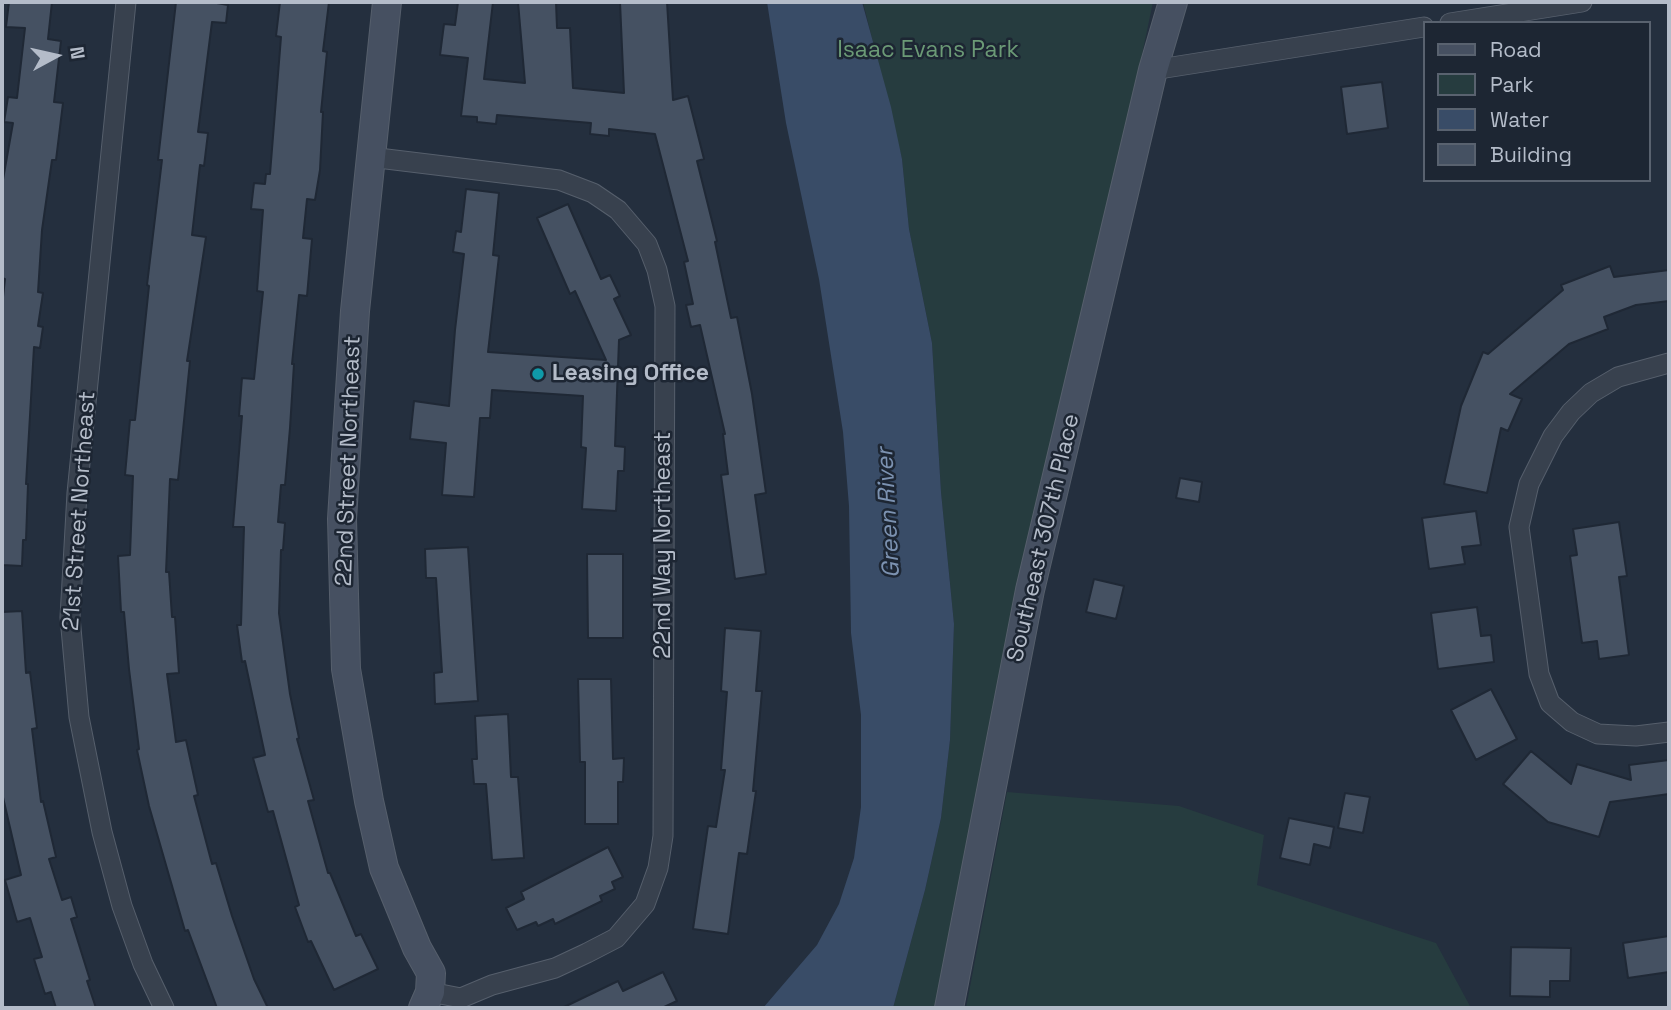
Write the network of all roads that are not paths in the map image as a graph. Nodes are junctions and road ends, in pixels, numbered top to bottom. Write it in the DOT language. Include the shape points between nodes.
graph roads {
  1 [pos="126,2"];
  2 [pos="387,2"];
  3 [pos="1173,2"];
  4 [pos="1583,2"];
  5 [pos="1463,21"];
  6 [pos="1422,27"];
  7 [pos="1153,70"];
  8 [pos="370,157"];
  9 [pos="1669,363"];
  10 [pos="1669,732"];
  11 [pos="426,1000"];
  12 [pos="164,1008"];
  13 [pos="949,1008"];
  1 -- 12 [label="street, 21st Street Northeast" via="77,493 70,617 79,717 102,832 122,906"];
  2 -- 8 [label="street, 22nd Street Northeast"];
  3 -- 7 [label="street, Southeast 307th Place"];
  4 -- 5 [label="street"];
  6 -- 7 [label="street"];
  7 -- 13 [label="street, Southeast 307th Place" via="1030,590"];
  8 -- 11 [label="street, 22nd Street Northeast" via="342,519 346,669 384,868 431,973"];
  8 -- 11 [label="street, 22nd Way Northeast" via="559,180 593,192 618,210 647,244 665,306 663,836 659,868 645,904 616,938 555,968 461,998"];
  9 -- 10 [label="street" via="1618,377 1591,393 1561,424 1524,498 1519,527 1545,693 1561,714 1591,732 1615,736"];
}
